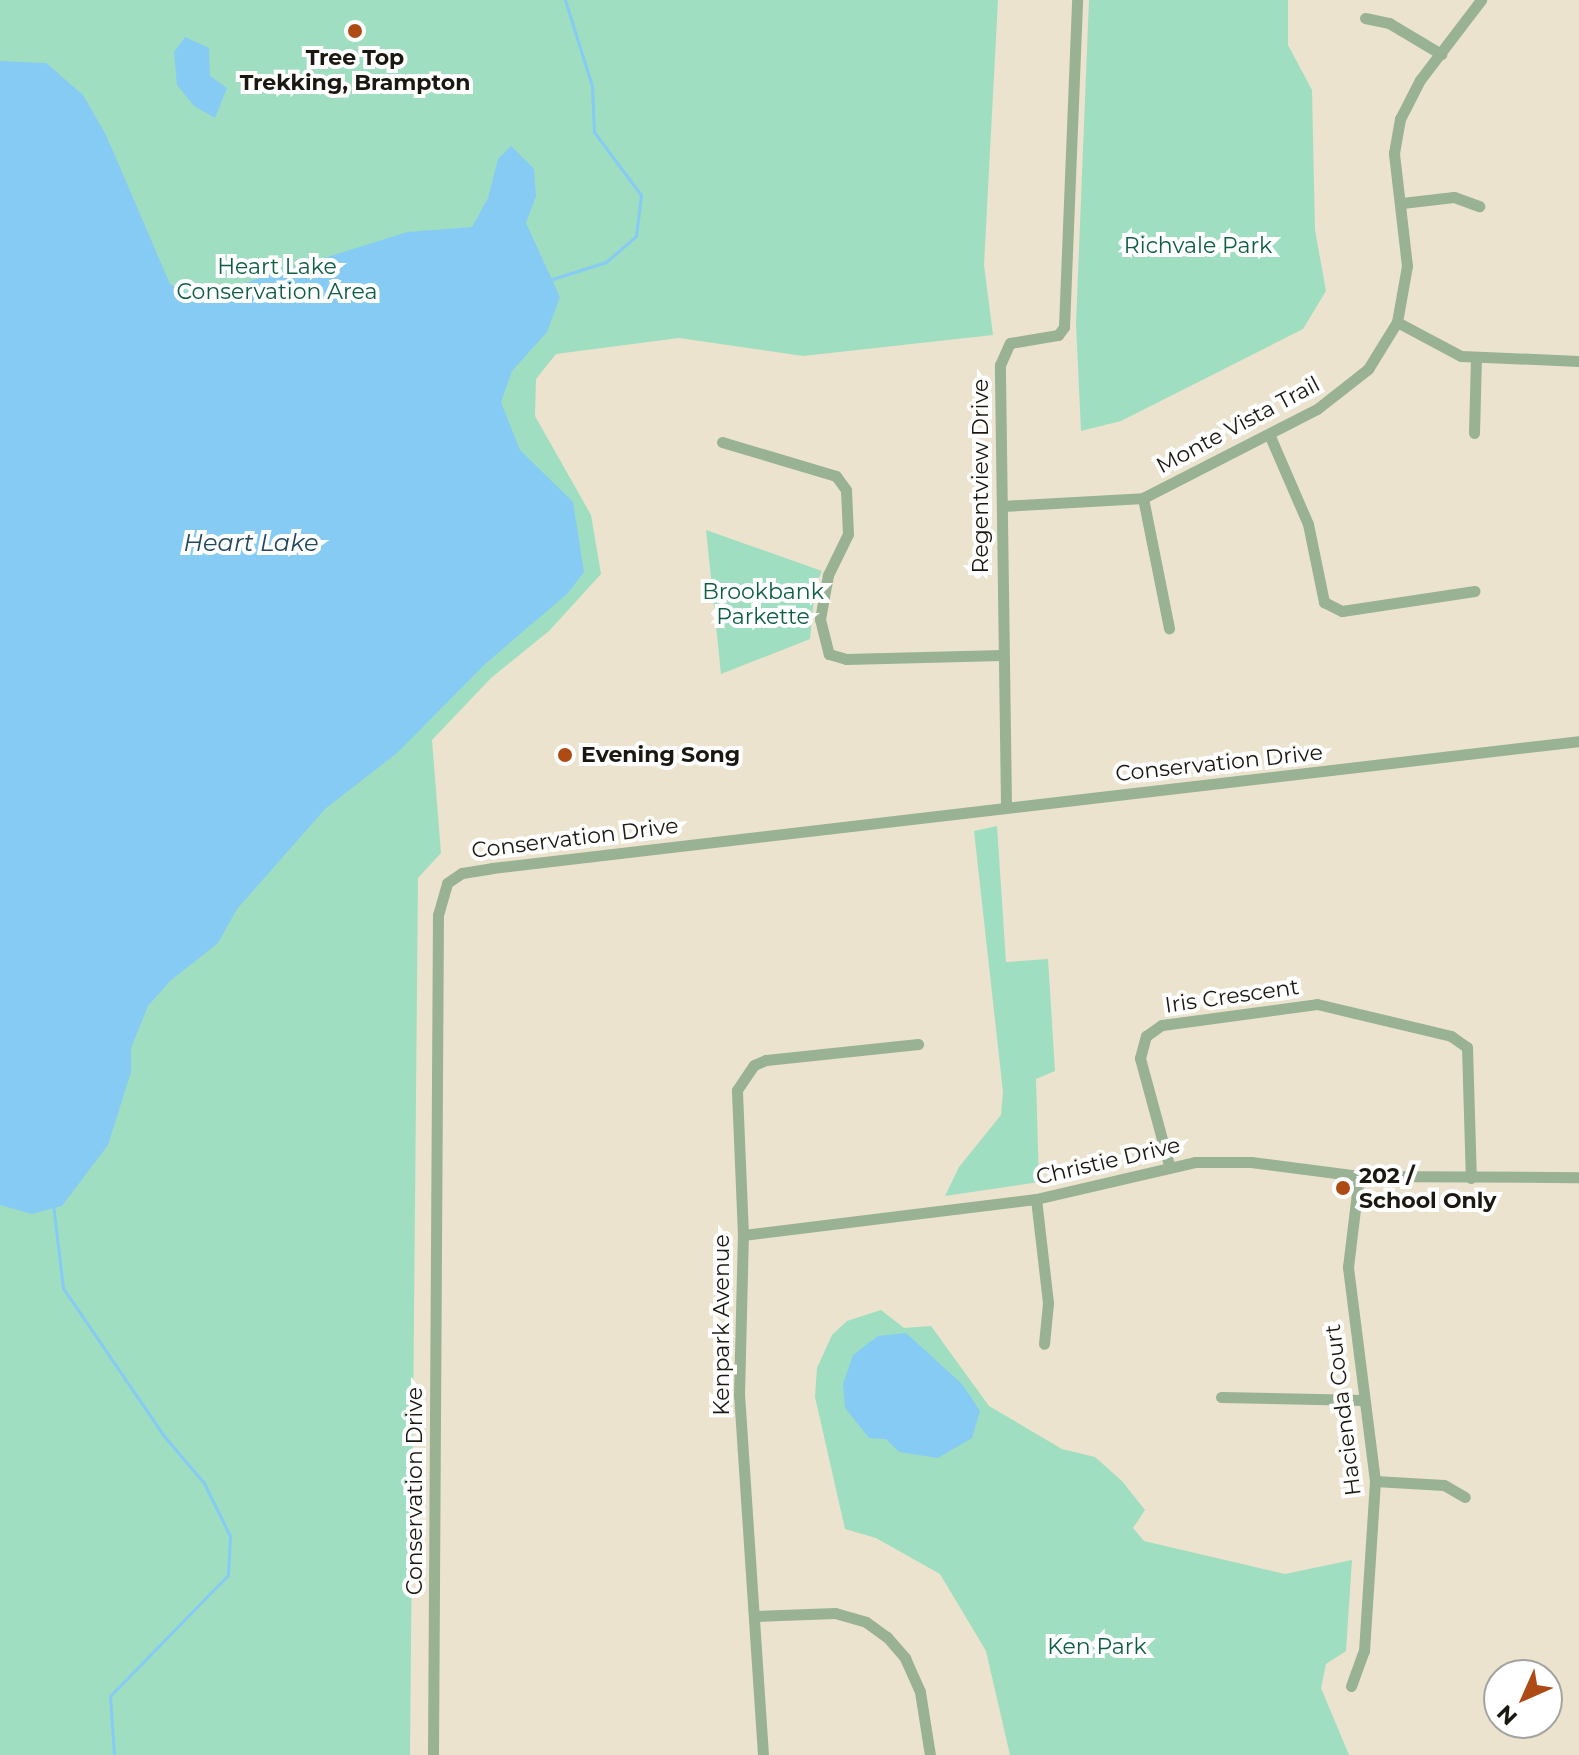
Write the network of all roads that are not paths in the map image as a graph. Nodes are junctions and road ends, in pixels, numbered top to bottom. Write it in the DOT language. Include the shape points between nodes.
graph roads {
  1 [pos="1077,0"];
  2 [pos="1481,0"];
  3 [pos="1365,18"];
  4 [pos="1441,54"];
  5 [pos="1402,203"];
  6 [pos="1479,206"];
  7 [pos="1397,322"];
  8 [pos="1476,358"];
  9 [pos="1579,361"];
  10 [pos="1474,433"];
  11 [pos="1269,434"];
  12 [pos="722,442"];
  13 [pos="1143,498"];
  14 [pos="1002,506"];
  15 [pos="1475,591"];
  16 [pos="1169,628"];
  17 [pos="1002,655"];
  18 [pos="1579,741"];
  19 [pos="1006,805"];
  20 [pos="918,1044"];
  21 [pos="1169,1165"];
  22 [pos="1359,1176"];
  23 [pos="1579,1177"];
  24 [pos="1471,1178"];
  25 [pos="1036,1199"];
  26 [pos="743,1235"];
  27 [pos="1044,1344"];
  28 [pos="1221,1397"];
  29 [pos="1364,1400"];
  30 [pos="1375,1481"];
  31 [pos="1465,1497"];
  32 [pos="754,1616"];
  33 [pos="1351,1686"];
  34 [pos="433,1755"];
  35 [pos="763,1755"];
  36 [pos="930,1755"];
  1 -- 14 [label="street, Regentview Drive" via="1064,327 1058,335 1021,340 1003,350"];
  2 -- 4 [label="street, Monte Vista Trail"];
  3 -- 4 [label="street" via="1389,23"];
  4 -- 5 [label="street, Monte Vista Trail" via="1400,119 1394,153"];
  5 -- 6 [label="street" via="1454,197"];
  5 -- 7 [label="street, Monte Vista Trail" via="1407,266"];
  7 -- 8 [label="street" via="1444,348"];
  7 -- 11 [label="street, Monte Vista Trail" via="1353,384"];
  8 -- 9 [label="street"];
  8 -- 10 [label="street"];
  11 -- 13 [label="street, Monte Vista Trail"];
  11 -- 15 [label="street" via="1308,524 1324,602 1342,611"];
  12 -- 17 [label="street" via="836,476 846,490 848,534 828,575 820,619 829,654 846,659"];
  13 -- 14 [label="street, Monte Vista Trail"];
  13 -- 16 [label="street"];
  14 -- 17 [label="street, Regentview Drive"];
  17 -- 19 [label="street, Regentview Drive"];
  18 -- 19 [label="street, Conservation Drive"];
  19 -- 34 [label="street, Conservation Drive" via="492,868 462,873 447,883 438,915"];
  20 -- 26 [label="street, Kenpark Avenue" via="754,1065 737,1090"];
  21 -- 22 [label="street, Christie Drive" via="1251,1162"];
  21 -- 24 [label="street, Iris Crescent" via="1140,1058 1146,1036 1162,1025 1317,1004 1451,1036 1467,1047"];
  21 -- 25 [label="street, Christie Drive"];
  22 -- 24 [label="street, Christie Drive"];
  22 -- 29 [label="street, Hacienda Court" via="1348,1267"];
  23 -- 24 [label="street, Christie Drive"];
  25 -- 26 [label="street, Christie Drive"];
  25 -- 27 [label="street" via="1048,1303"];
  26 -- 32 [label="street, Kenpark Avenue" via="739,1395"];
  28 -- 29 [label="street"];
  29 -- 30 [label="street, Hacienda Court"];
  30 -- 31 [label="street" via="1444,1485"];
  30 -- 33 [label="street, Hacienda Court" via="1364,1651"];
  32 -- 35 [label="street, Kenpark Avenue"];
  32 -- 36 [label="street" via="835,1613 866,1622 887,1637 905,1658 920,1692"];
}
